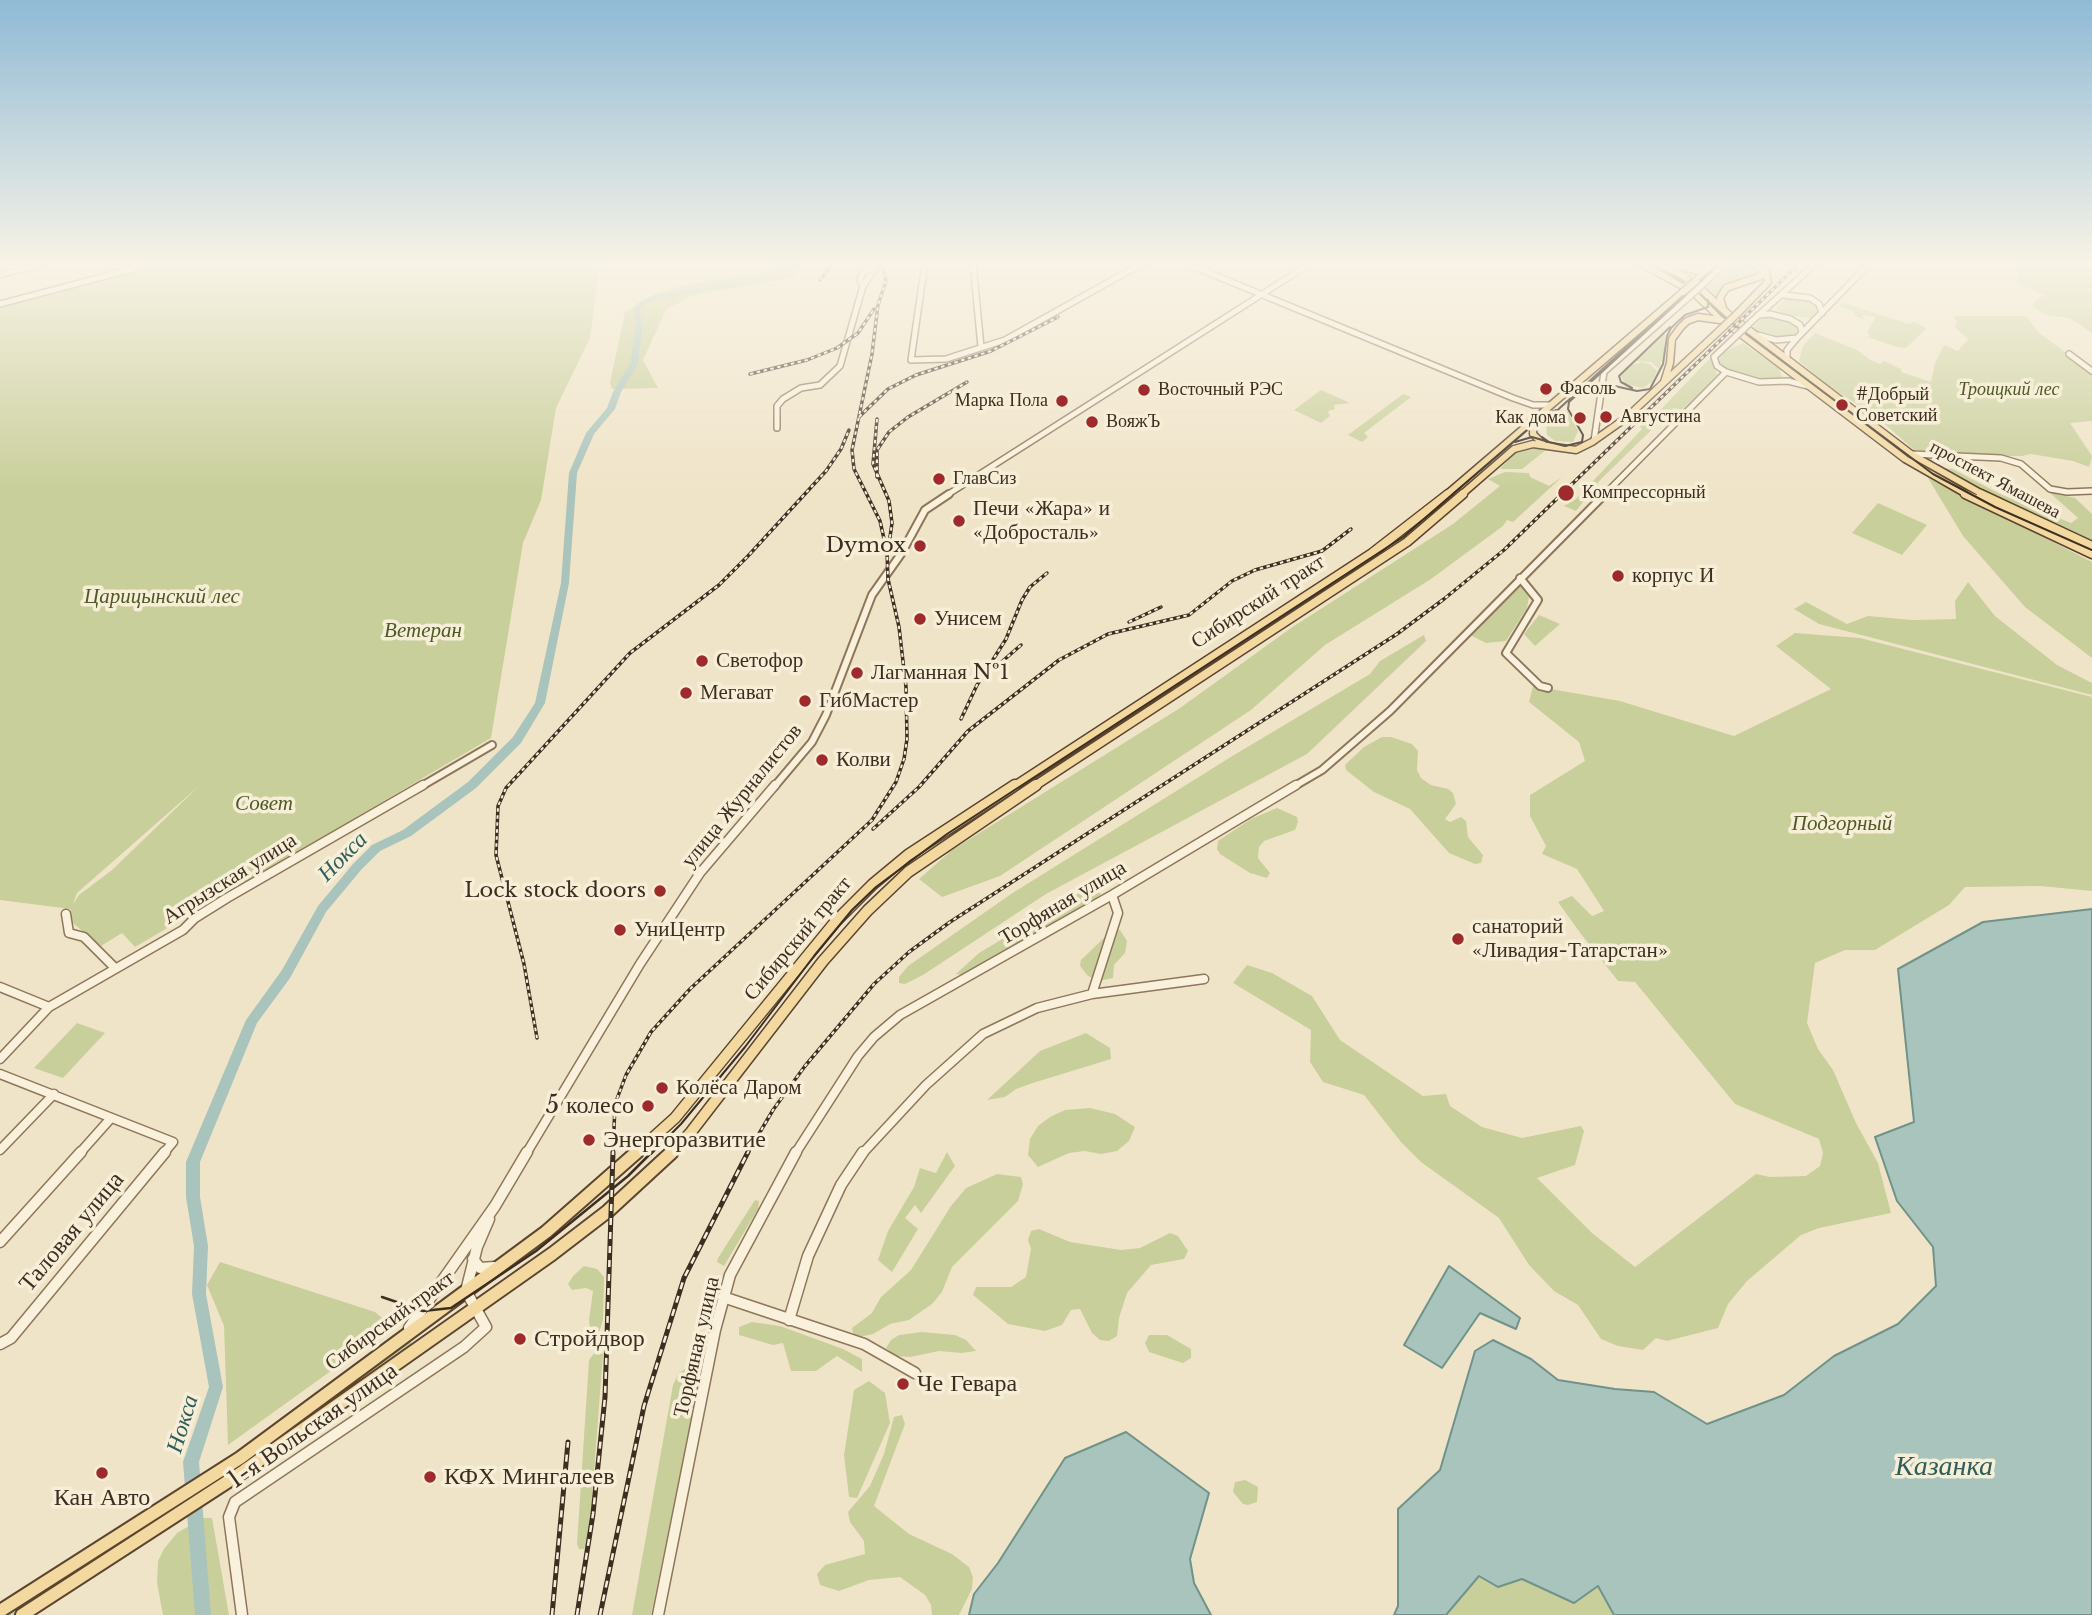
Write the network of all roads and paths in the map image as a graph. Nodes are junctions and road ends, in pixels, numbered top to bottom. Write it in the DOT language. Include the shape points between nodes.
graph roads {
  1 [pos="849,338"];
  2 [pos="914,338"];
  3 [pos="980,338"];
  4 [pos="1008,338"];
  5 [pos="1193,338"];
  6 [pos="1368,338"];
  7 [pos="1628,338"];
  8 [pos="1637,338"];
  9 [pos="1673,338"];
  10 [pos="1711,338"];
  11 [pos="1734,338"];
  12 [pos="1750,338"];
  13 [pos="1760,338"];
  14 [pos="1771,338"];
  15 [pos="1797,338"];
  16 [pos="981,347"];
  17 [pos="2069,354"];
  18 [pos="1787,359"];
  19 [pos="1777,361"];
  20 [pos="2092,371"];
  21 [pos="1726,372"];
  22 [pos="1779,381"];
  23 [pos="1662,387"];
  24 [pos="1812,387"];
  25 [pos="1513,398"];
  26 [pos="1550,405"];
  27 [pos="1534,419"];
  28 [pos="777,428"];
  29 [pos="1594,441"];
  30 [pos="1549,447"];
  31 [pos="1911,454"];
  32 [pos="2092,491"];
  33 [pos="2092,546"];
  34 [pos="2092,554"];
  35 [pos="1520,578"];
  36 [pos="1548,688"];
  37 [pos="492,745"];
  38 [pos="1112,895"];
  39 [pos="66,914"];
  40 [pos="115,968"];
  41 [pos="1204,979"];
  42 [pos="0,987"];
  43 [pos="1092,994"];
  44 [pos="49,1007"];
  45 [pos="0,1059"];
  46 [pos="0,1074"];
  47 [pos="54,1094"];
  48 [pos="111,1118"];
  49 [pos="0,1150"];
  50 [pos="495,1206"];
  51 [pos="0,1242"];
  52 [pos="473,1259"];
  53 [pos="501,1265"];
  54 [pos="466,1291"];
  55 [pos="723,1297"];
  56 [pos="475,1307"];
  57 [pos="789,1320"];
  58 [pos="404,1336"];
  59 [pos="0,1344"];
  60 [pos="915,1373"];
  61 [pos="0,1611"];
  62 [pos="22,1615"];
  63 [pos="242,1615"];
  64 [pos="658,1615"];
  1 -- 28 [label="street" via="841,366 820,385 801,388 777,406"];
  2 -- 16 [label="street" via="911,360 946,359"];
  3 -- 16 [label="street"];
  4 -- 16 [label="street"];
  5 -- 50 [label="street, улица Журналистов" via="925,510 872,595 812,742 700,873"];
  6 -- 25 [label="street"];
  7 -- 26 [label="main road, Сибирский тракт"];
  8 -- 29 [label="street, Сибирский тракт" via="1604,372"];
  9 -- 23 [label="main road"];
  10 -- 23 [label="main road, Сибирский тракт, bridge"];
  11 -- 21 [label="street, bridge" via="1714,357"];
  12 -- 19 [label="main road, проспект Ямашева"];
  13 -- 18 [label="main road, проспект Ямашева"];
  14 -- 15 [label="street, проспект Ямашева"];
  15 -- 18 [label="street" via="1787,350"];
  17 -- 20 [label="street"];
  18 -- 31 [label="main road, проспект Ямашева"];
  19 -- 22 [label="street" via="1786,370"];
  19 -- 24 [label="main road, проспект Ямашева"];
  21 -- 22 [label="street" via="1759,382"];
  21 -- 35 [label="street, Торфяная улица"];
  22 -- 24 [label="street, проспект Ямашева"];
  23 -- 29 [label="main road, Сибирский тракт"];
  24 -- 34 [label="main road, проспект Ямашева" via="1933,477"];
  25 -- 26 [label="street"];
  25 -- 27 [label="street"];
  26 -- 27 [label="main road, Сибирский тракт"];
  27 -- 30 [label="main road" via="1534,437"];
  27 -- 53 [label="main road, Сибирский тракт" via="1372,553 908,855 836,921 675,1118 553,1226"];
  29 -- 30 [label="main road, Сибирский тракт" via="1576,450"];
  30 -- 56 [label="main road, Сибирский тракт" via="1526,444 1514,449 1388,556 908,872 823,961 664,1161 571,1240"];
  31 -- 32 [label="street" via="2001,458 2021,464 2050,489"];
  31 -- 33 [label="main road, проспект Ямашева" via="1992,500"];
  35 -- 36 [label="street" via="1538,600 1506,653 1539,686"];
  35 -- 38 [label="street, Торфяная улица" via="1390,711 1322,770"];
  37 -- 40 [label="street, Агрызская улица"];
  38 -- 43 [label="street" via="1118,913"];
  38 -- 55 [label="street, Торфяная улица" via="921,1003 874,1037 810,1127 745,1243"];
  39 -- 40 [label="street" via="69,933 84,937"];
  40 -- 44 [label="street, Агрызская улица"];
  41 -- 43 [label="street"];
  42 -- 44 [label="street"];
  43 -- 57 [label="street" via="1037,1008 984,1034 868,1143 841,1185 808,1256"];
  44 -- 45 [label="street, Агрызская улица"];
  46 -- 47 [label="street"];
  47 -- 48 [label="street"];
  47 -- 49 [label="street"];
  48 -- 51 [label="street"];
  48 -- 59 [label="street, Таловая улица" via="173,1142 11,1338"];
  50 -- 52 [label="street"];
  50 -- 58 [label="street, улица Журналистов"];
  52 -- 53 [label="street" via="480,1268"];
  52 -- 54 [label="street"];
  53 -- 54 [label="main road, Сибирский тракт"];
  54 -- 56 [label="street"];
  54 -- 58 [label="main road, Сибирский тракт"];
  55 -- 57 [label="street"];
  55 -- 64 [label="street, Торфяная улица"];
  56 -- 62 [label="main road, Сибирский тракт" via="244,1471"];
  56 -- 63 [label="street, 1-я Вольская улица" via="486,1327 464,1347 235,1502 229,1517"];
  57 -- 60 [label="street" via="864,1344"];
  58 -- 61 [label="main road, Сибирский тракт" via="240,1458"];
}
